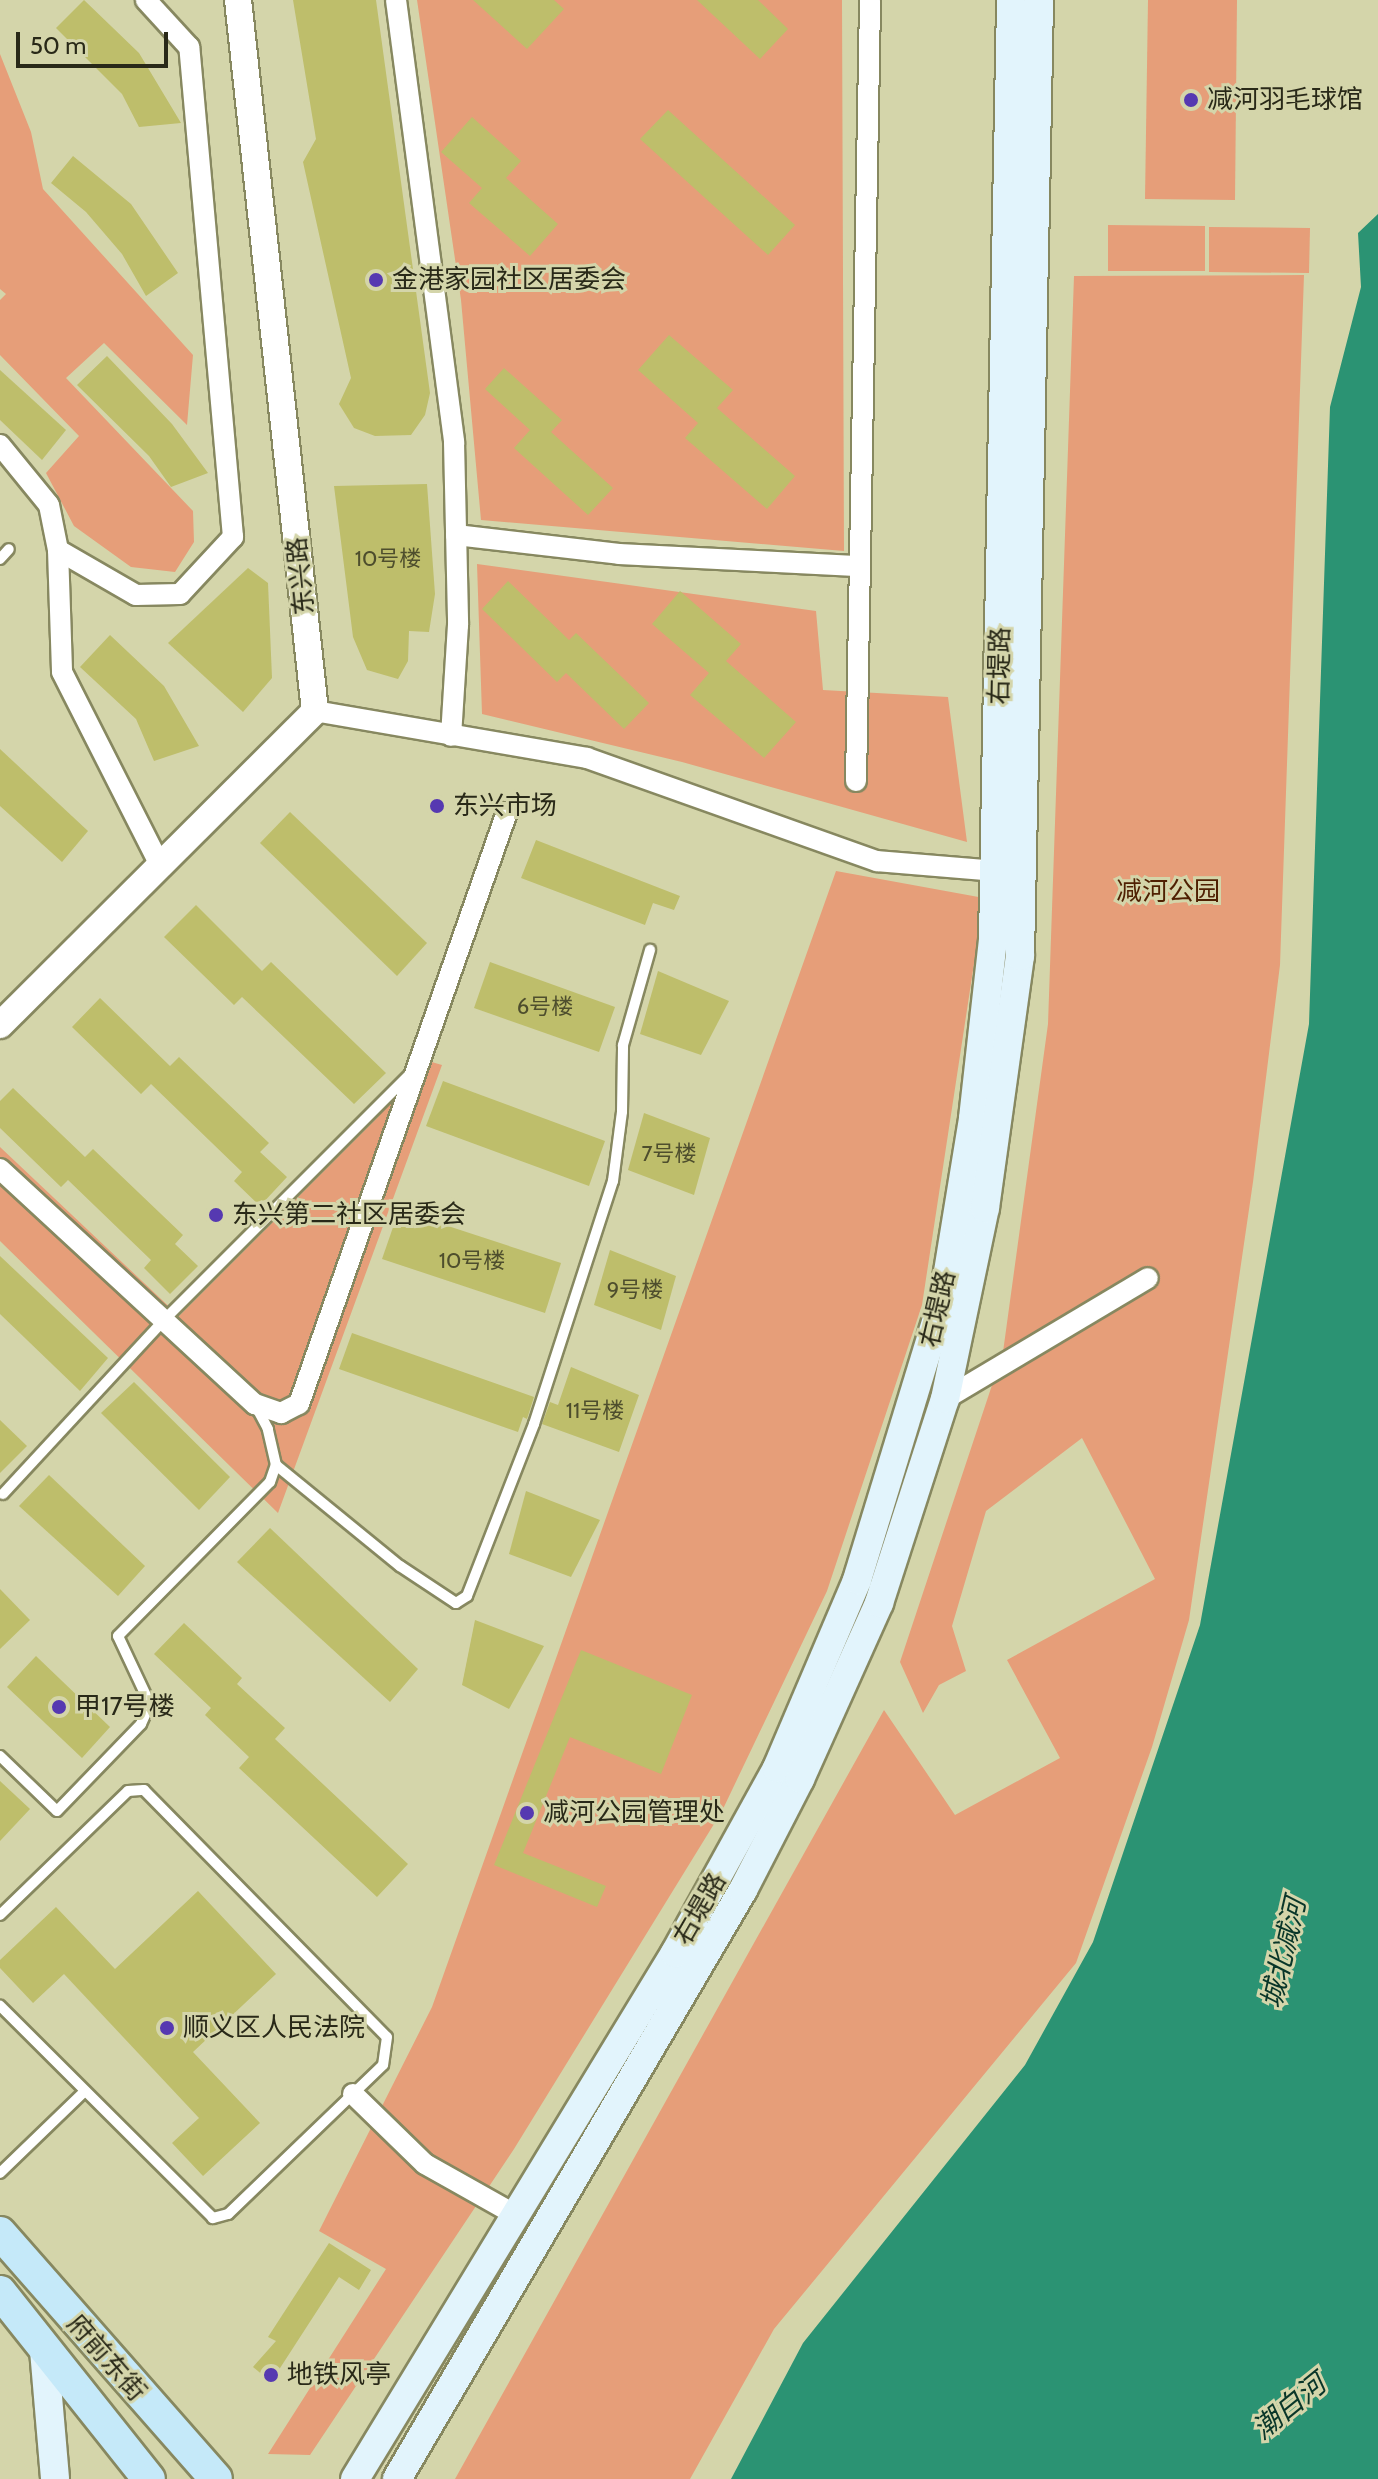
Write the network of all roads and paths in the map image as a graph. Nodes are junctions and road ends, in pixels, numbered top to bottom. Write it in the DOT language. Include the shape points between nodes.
graph roads {
  1 [pos="146,0"];
  2 [pos="238,0"];
  3 [pos="396,0"];
  4 [pos="870,0"];
  5 [pos="1011,0"];
  6 [pos="1039,0"];
  7 [pos="0,445"];
  8 [pos="456,535"];
  9 [pos="9,549"];
  10 [pos="58,550"];
  11 [pos="0,559"];
  12 [pos="856,566"];
  13 [pos="315,711"];
  14 [pos="451,736"];
  15 [pos="856,781"];
  16 [pos="507,812"];
  17 [pos="159,863"];
  18 [pos="996,871"];
  19 [pos="650,950"];
  20 [pos="0,1025"];
  21 [pos="418,1066"];
  22 [pos="0,1169"];
  23 [pos="1148,1278"];
  24 [pos="164,1320"];
  25 [pos="945,1399"];
  26 [pos="255,1404"];
  27 [pos="276,1465"];
  28 [pos="3,1494"];
  29 [pos="0,1756"];
  30 [pos="0,1915"];
  31 [pos="0,2006"];
  32 [pos="84,2092"];
  33 [pos="353,2094"];
  34 [pos="0,2173"];
  35 [pos="514,2214"];
  36 [pos="0,2233"];
  37 [pos="0,2292"];
  38 [pos="44,2350"];
  39 [pos="55,2479"];
  40 [pos="149,2479"];
  41 [pos="216,2479"];
  42 [pos="355,2479"];
  43 [pos="397,2479"];
  1 -- 10 [label="street" via="189,47 233,537 180,594 136,595"];
  2 -- 13 [label="street, 东兴路"];
  3 -- 8 [label="street" via="437,285 454,442"];
  4 -- 12 [label="street"];
  5 -- 18 [label="main road, 右堤路"];
  6 -- 25 [label="main road, 右堤路" via="1020,956 985,1208"];
  7 -- 10 [label="street" via="49,505"];
  8 -- 12 [label="street" via="619,554"];
  8 -- 14 [label="street" via="458,625"];
  9 -- 11 [label="lane"];
  10 -- 17 [label="street" via="62,672"];
  12 -- 15 [label="street"];
  13 -- 14 [label="street"];
  13 -- 17 [label="street"];
  14 -- 18 [label="street" via="587,758 877,861"];
  16 -- 21 [label="street"];
  17 -- 20 [label="street"];
  18 -- 35 [label="main road, 右堤路" via="986,1020 944,1296 857,1580 777,1768 729,1860"];
  19 -- 27 [label="lane" via="623,1045 613,1181 534,1424 467,1596 456,1603 400,1566"];
  21 -- 24 [label="lane"];
  21 -- 26 [label="street" via="299,1404 281,1413"];
  22 -- 24 [label="street"];
  23 -- 25 [label="street"];
  24 -- 26 [label="street"];
  24 -- 28 [label="lane"];
  25 -- 43 [label="main road, 右堤路" via="879,1603 793,1793 743,1890"];
  26 -- 27 [label="lane" via="268,1429"];
  27 -- 29 [label="lane" via="252,1505 118,1636 150,1704 141,1724 57,1811"];
  30 -- 33 [label="lane" via="128,1791 144,1790 387,2037 383,2065"];
  31 -- 32 [label="lane"];
  32 -- 33 [label="lane" via="213,2218 228,2214"];
  32 -- 34 [label="lane"];
  33 -- 35 [label="street" via="425,2164"];
  35 -- 42 [label="main road, 右堤路"];
  36 -- 41 [label="main road, 府前东街"];
  37 -- 38 [label="main road, 府前东街"];
  38 -- 39 [label="main road"];
  38 -- 40 [label="main road, 府前东街"];
}
